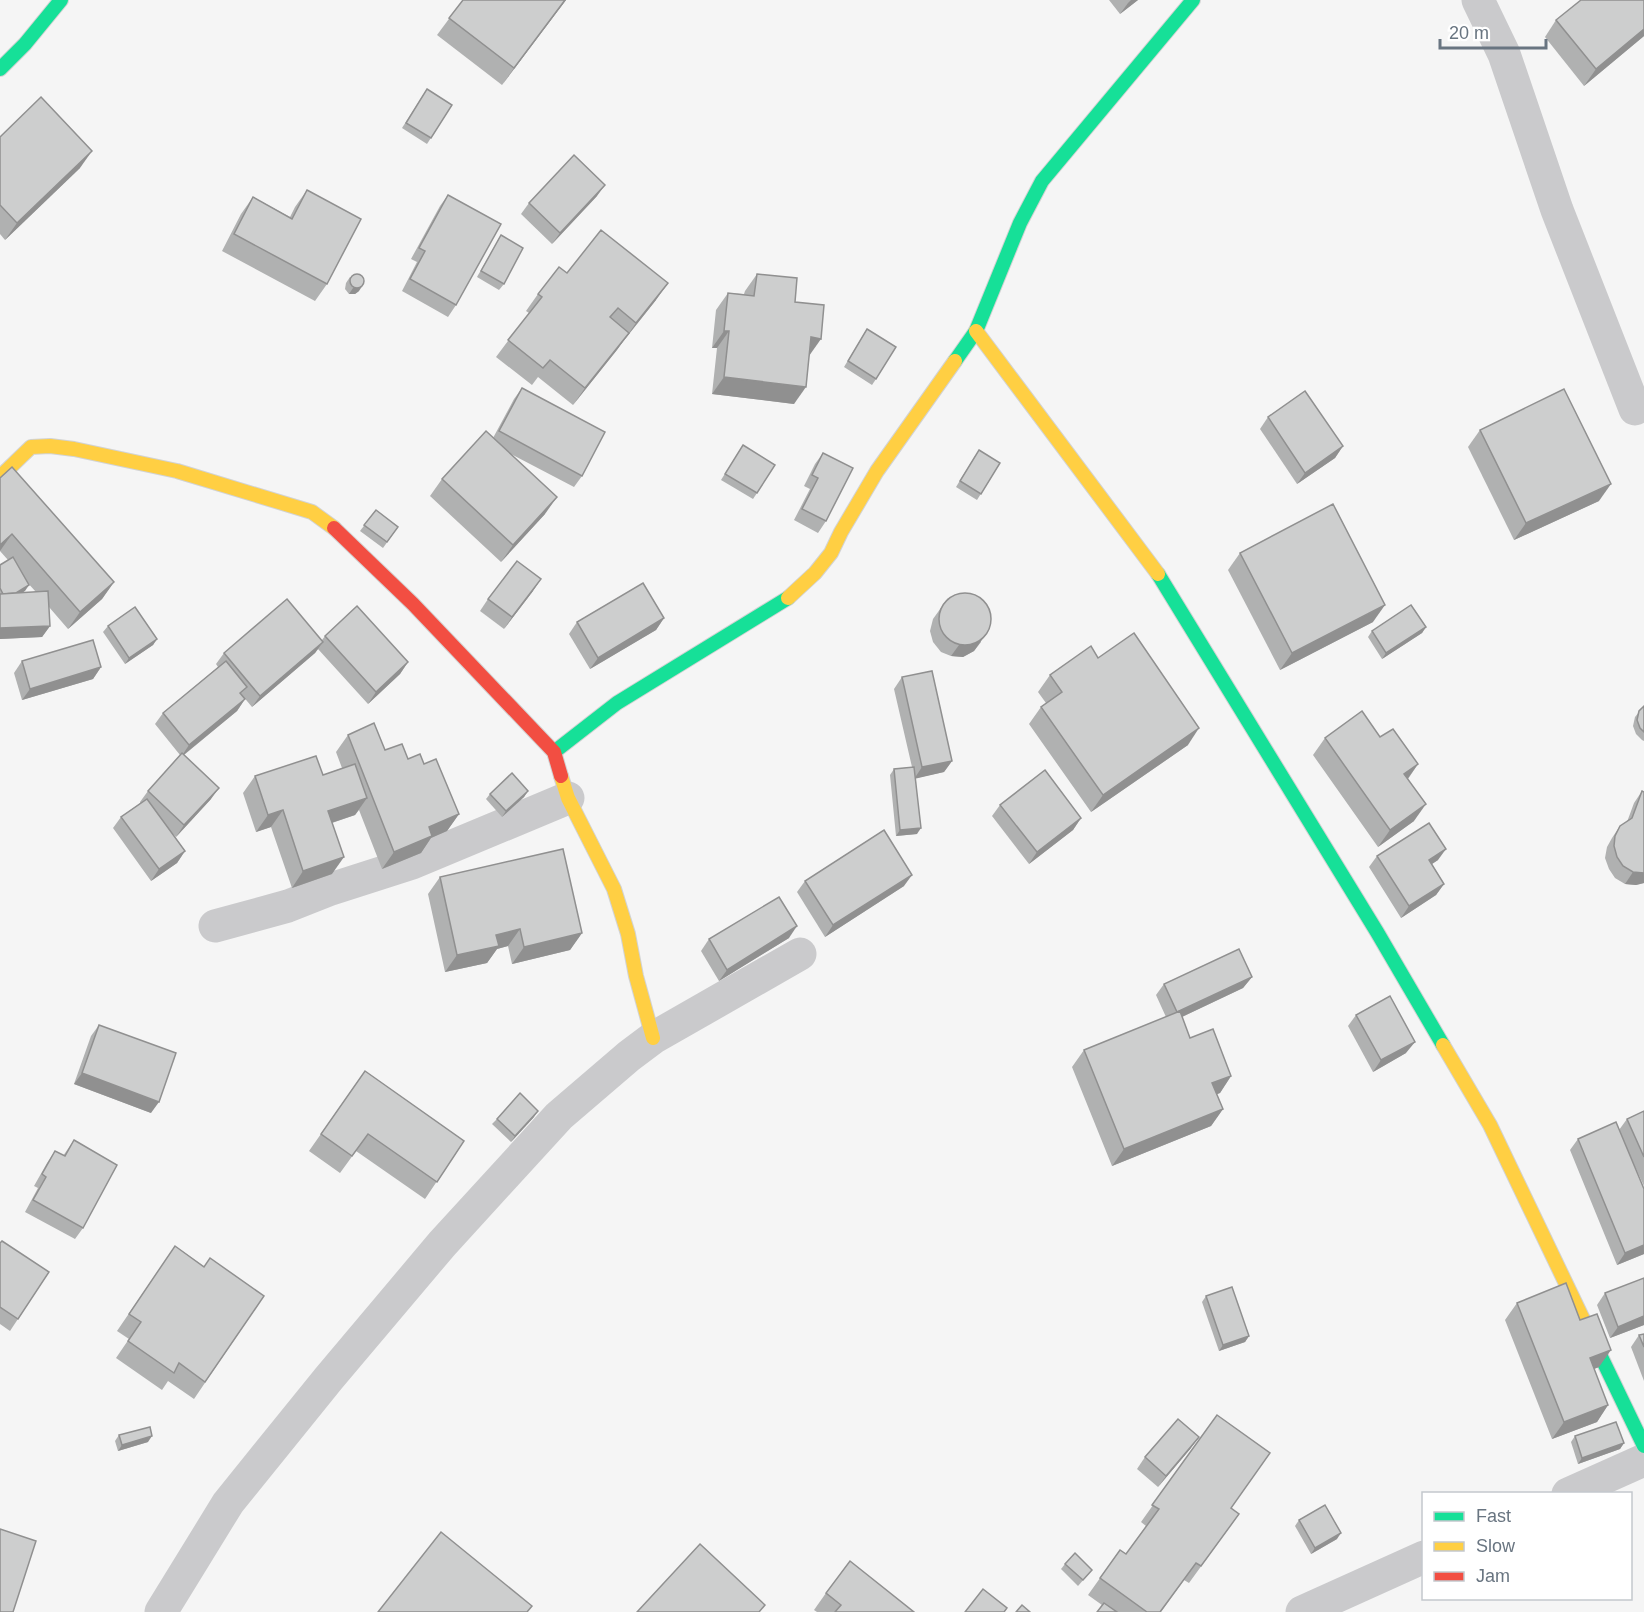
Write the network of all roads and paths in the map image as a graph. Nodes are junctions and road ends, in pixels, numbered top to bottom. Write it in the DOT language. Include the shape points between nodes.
graph roads {
  1 [pos="61,0"];
  2 [pos="1193,0"];
  3 [pos="1478,0"];
  4 [pos="0,69"];
  5 [pos="976,332"];
  6 [pos="1635,409"];
  7 [pos="3,474"];
  8 [pos="554,752"];
  9 [pos="568,798"];
  10 [pos="215,926"];
  11 [pos="800,954"];
  12 [pos="652,1038"];
  13 [pos="1644,1446"];
  14 [pos="1644,1460"];
  15 [pos="1572,1492"];
  16 [pos="1422,1558"];
  17 [pos="161,1612"];
  18 [pos="1302,1612"];
  1 -- 4 [label="street"];
  2 -- 5 [label="street" via="1042,181 1020,223"];
  3 -- 6 [label="street" via="1504,54 1557,210"];
  5 -- 8 [label="street" via="877,471 831,553 815,573 785,600 617,703"];
  5 -- 13 [label="street" via="1163,580 1377,932 1490,1125"];
  7 -- 8 [label="street" via="31,447 50,446 177,471 312,512 339,532 413,603"];
  8 -- 9 [label="street"];
  9 -- 10 [label="street" via="412,863 288,906"];
  9 -- 12 [label="street" via="614,889"];
  11 -- 12 [label="street"];
  12 -- 17 [label="street" via="559,1116 442,1244 228,1503"];
  14 -- 15 [label="street"];
  16 -- 18 [label="street"];
}
